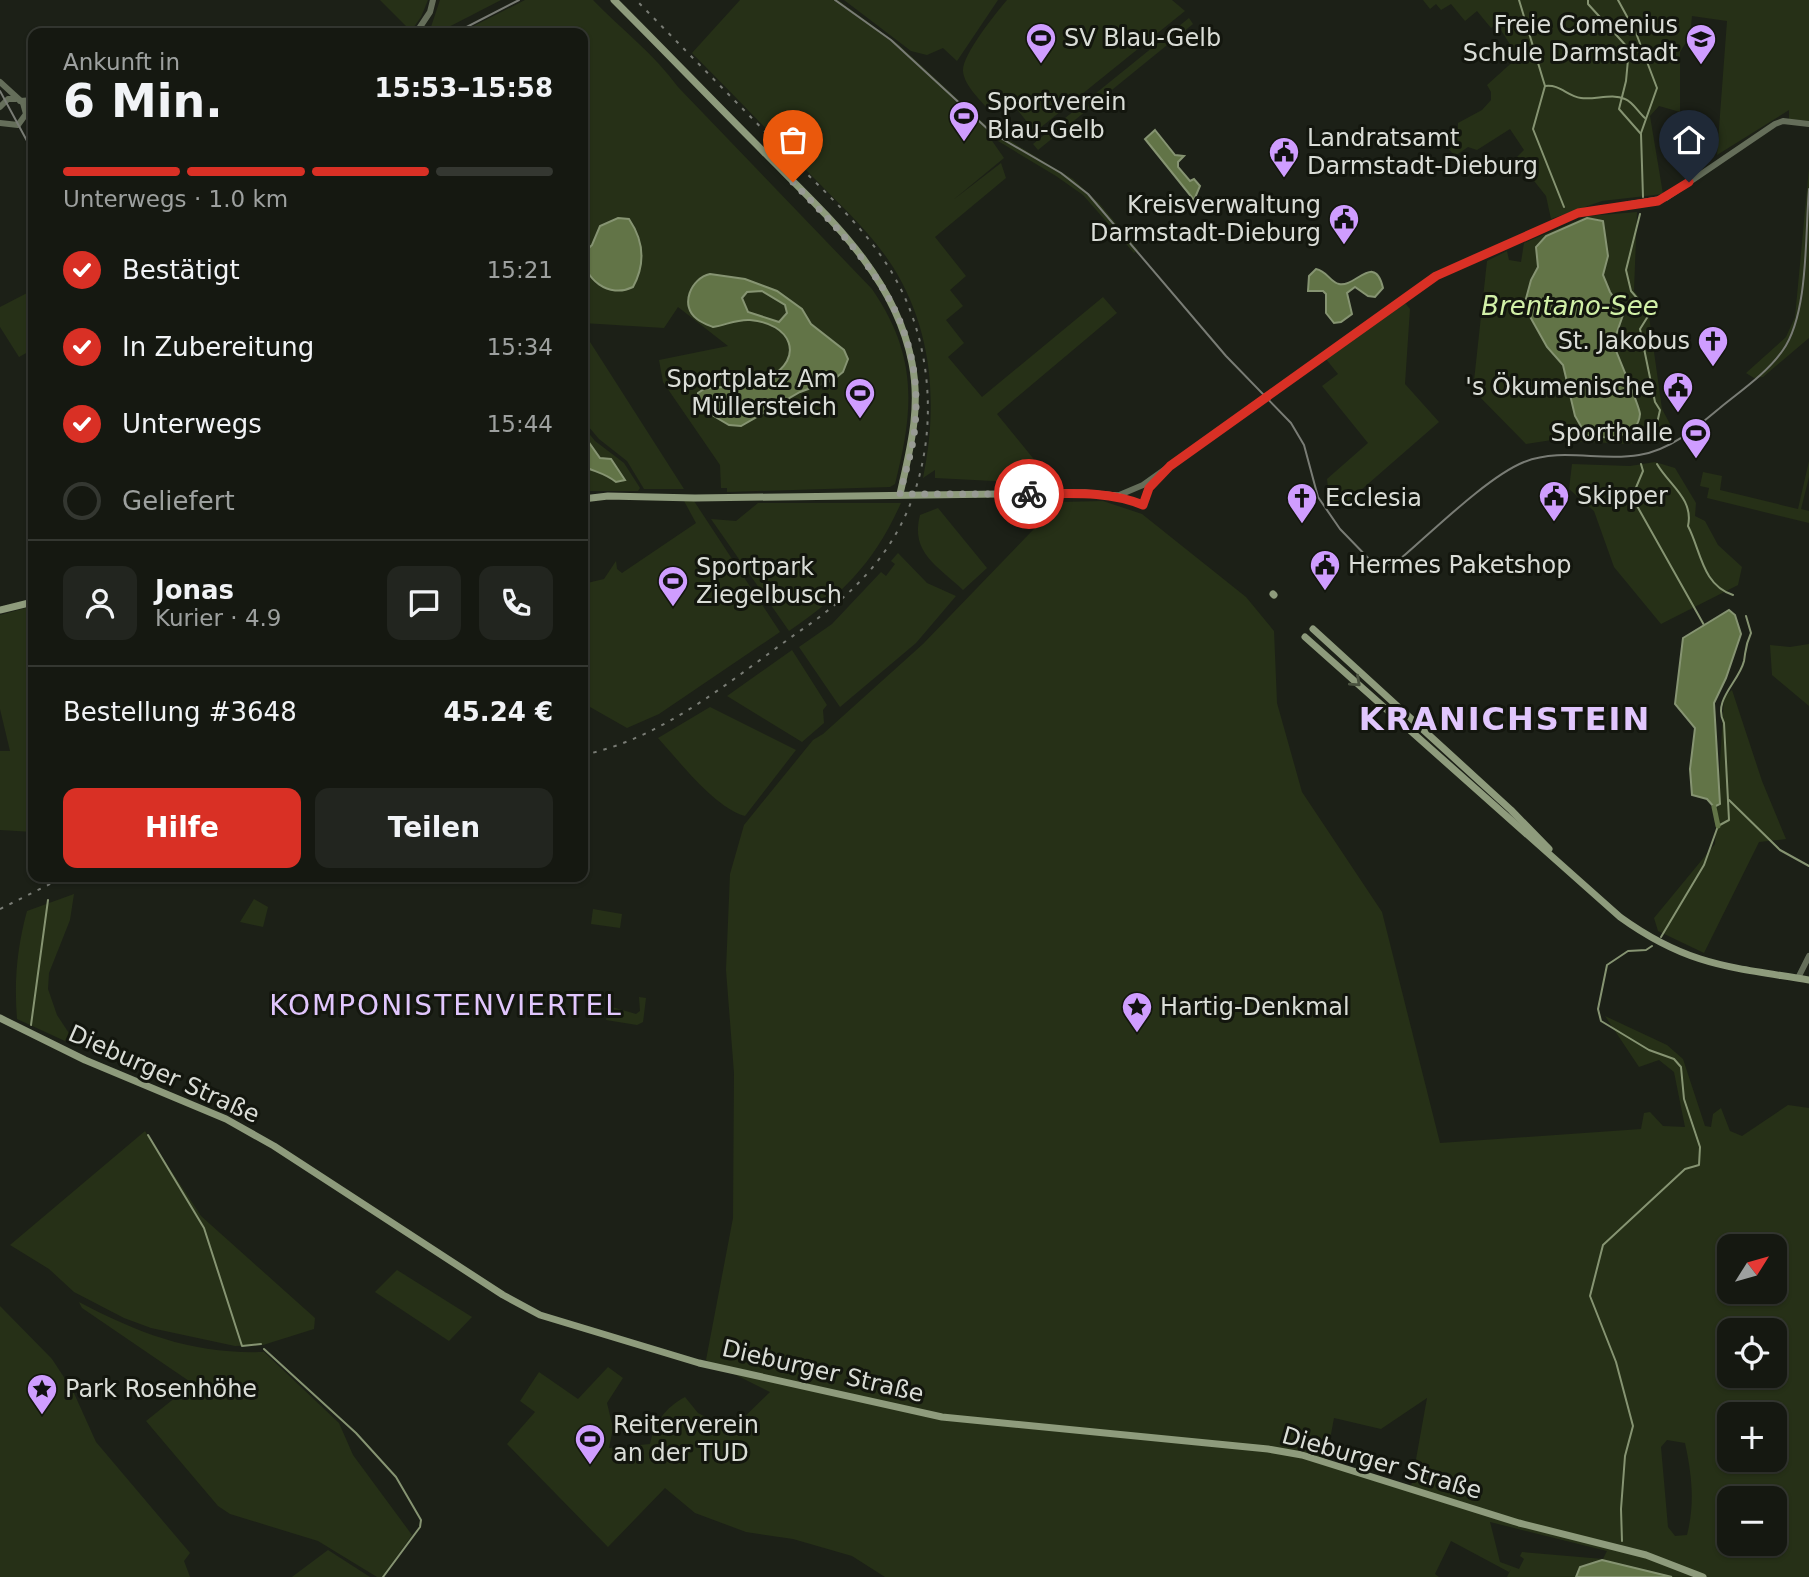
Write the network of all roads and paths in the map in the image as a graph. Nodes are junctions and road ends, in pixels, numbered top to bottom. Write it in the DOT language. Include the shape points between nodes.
graph roads {
  1 [pos="433,0"];
  2 [pos="614,0"];
  3 [pos="419,28"];
  4 [pos="0,82"];
  5 [pos="18,100"];
  6 [pos="28,101"];
  7 [pos="0,104"];
  8 [pos="28,108"];
  9 [pos="26,110"];
  10 [pos="1,121"];
  11 [pos="1809,124"];
  12 [pos="1162,472"];
  13 [pos="1139,488"];
  14 [pos="900,494"];
  15 [pos="1117,496"];
  16 [pos="588,498"];
  17 [pos="1132,500"];
  18 [pos="1143,505"];
  19 [pos="28,603"];
  20 [pos="0,610"];
  21 [pos="1313,629"];
  22 [pos="1305,637"];
  23 [pos="1576,878"];
  24 [pos="1809,957"];
  25 [pos="1798,978"];
  26 [pos="1809,980"];
  27 [pos="0,1018"];
  28 [pos="1703,1577"];
  1 -- 3 [label="street"];
  2 -- 14 [label="main road" via="849,239 882,285 902,327 915,382 915,428"];
  4 -- 5 [label="street"];
  5 -- 6 [label="street"];
  5 -- 7 [label="street"];
  5 -- 9 [label="street"];
  8 -- 9 [label="street"];
  9 -- 10 [label="street" via="18,125"];
  11 -- 12 [label="street" via="1775,124 1666,198 1578,213 1436,276"];
  12 -- 13 [label="street"];
  12 -- 18 [label="street"];
  13 -- 15 [label="street"];
  13 -- 17 [label="street"];
  14 -- 15 [label="main road"];
  14 -- 16 [label="main road"];
  15 -- 17 [label="main road"];
  17 -- 18 [label="main road"];
  19 -- 20 [label="main road"];
  21 -- 23 [label="main road" via="1511,810"];
  22 -- 23 [label="main road, one-way"];
  23 -- 25 [label="main road" via="1620,917 1667,947 1710,963"];
  24 -- 25 [label="street"];
  25 -- 26 [label="main road"];
  27 -- 28 [label="main road, Dieburger Straße" via="85,1060 226,1119 540,1315 699,1363 898,1409 1301,1455 1520,1523 1646,1555"];
}
